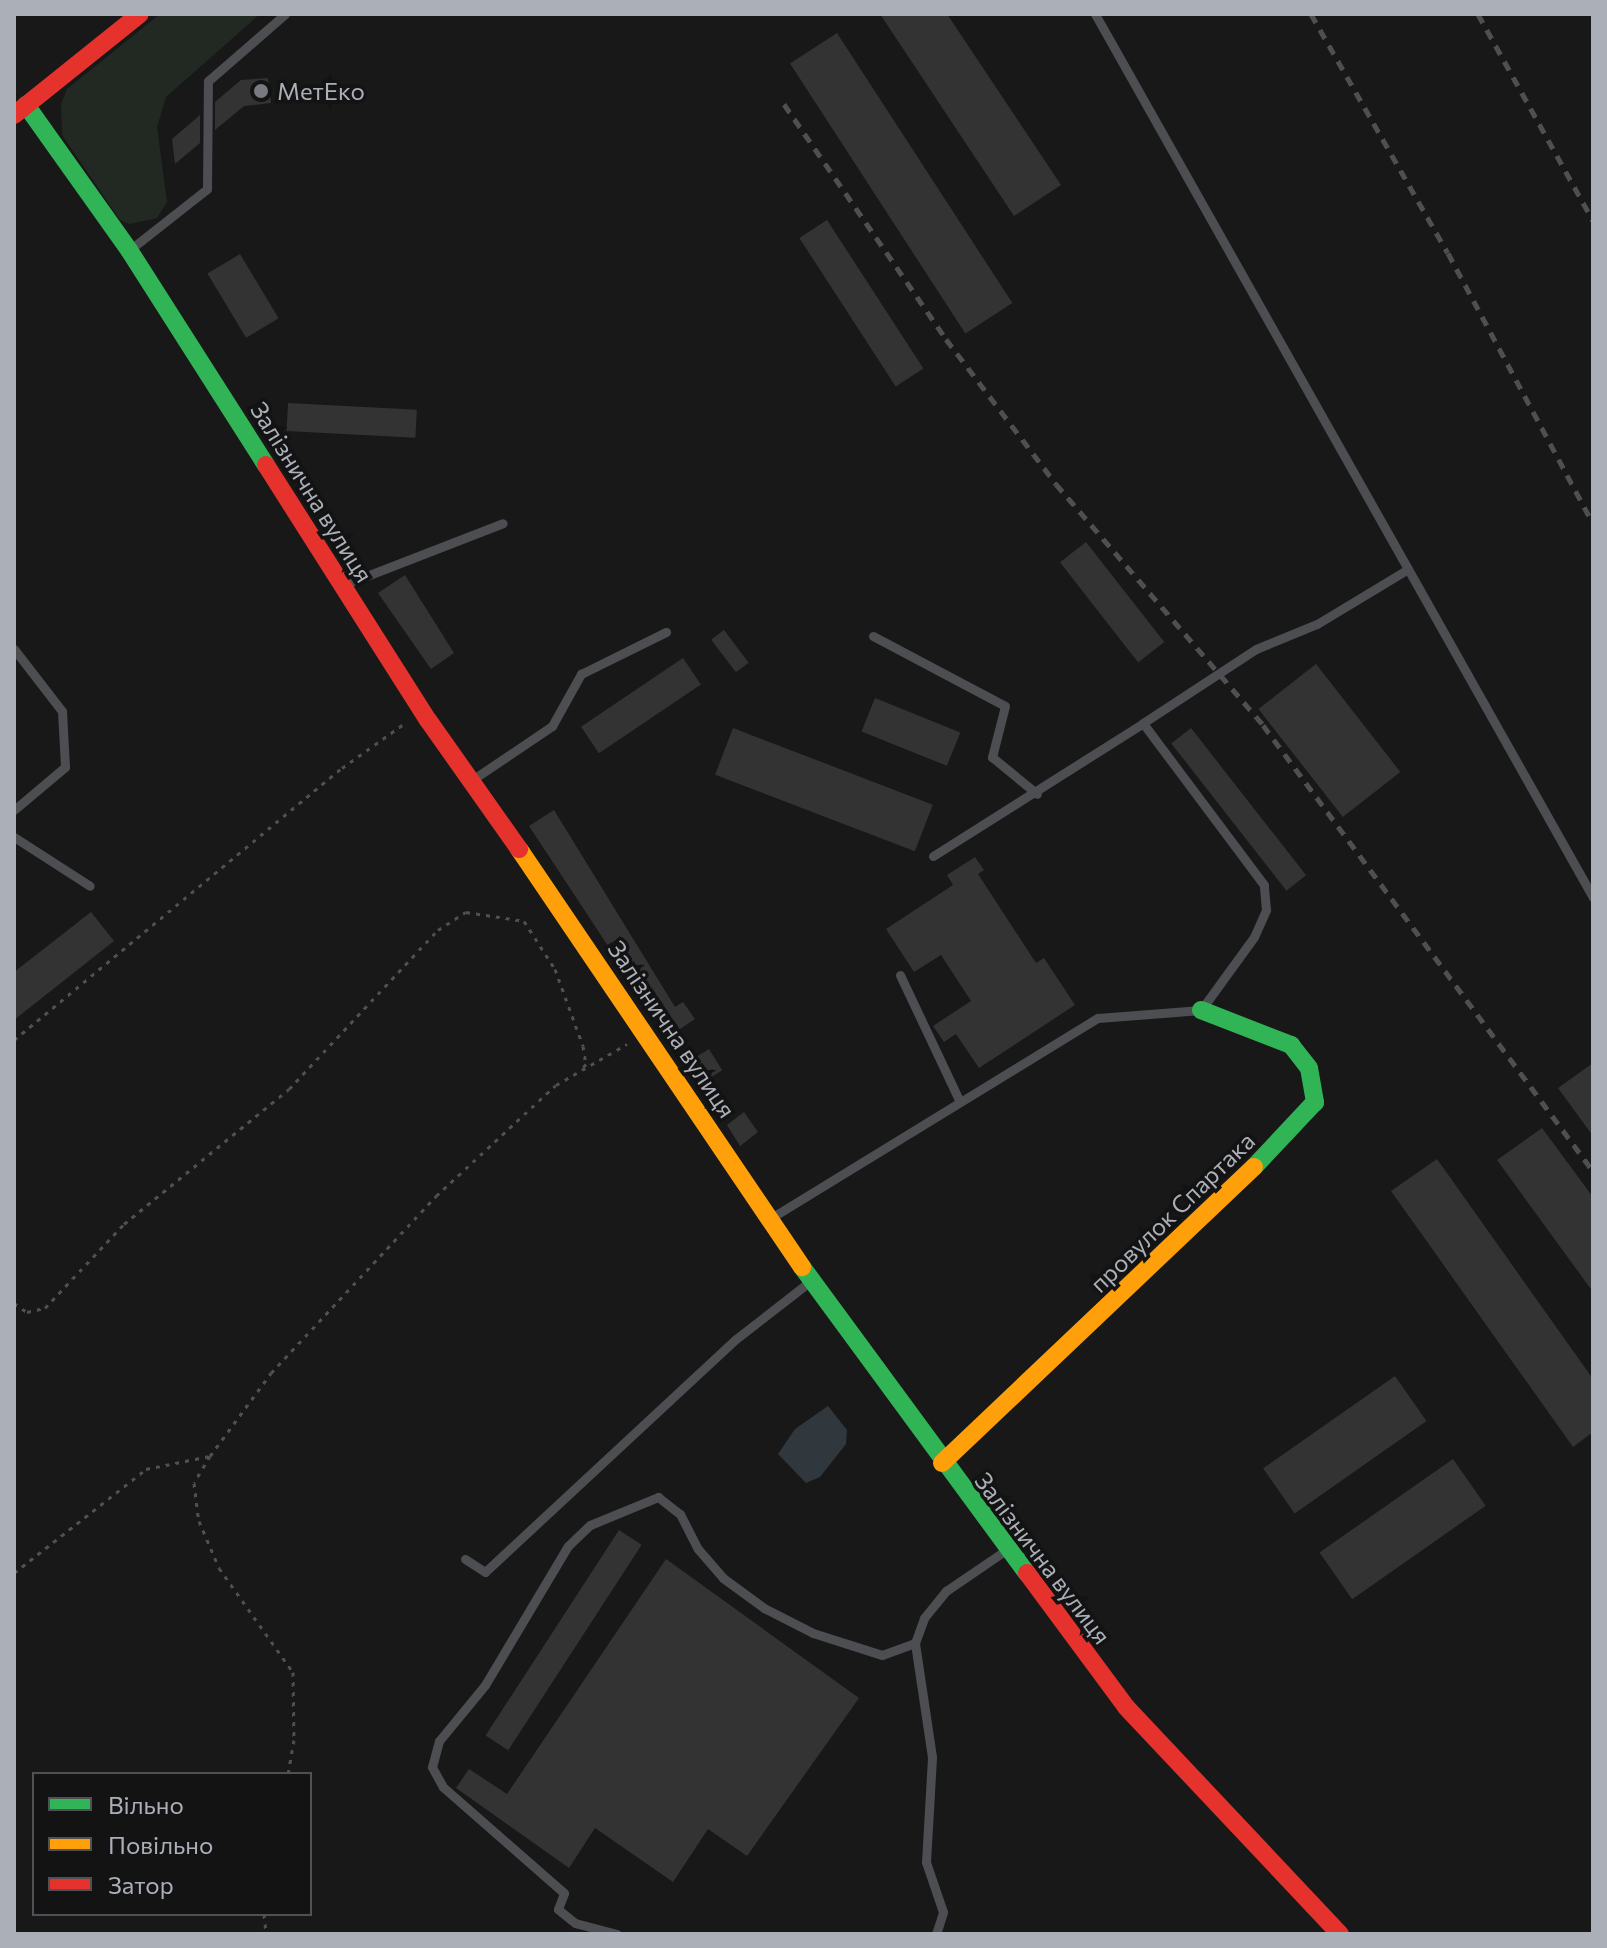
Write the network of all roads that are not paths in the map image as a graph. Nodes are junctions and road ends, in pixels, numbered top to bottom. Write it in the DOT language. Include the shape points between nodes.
graph roads {
  1 [pos="140,14"];
  2 [pos="285,14"];
  3 [pos="1095,14"];
  4 [pos="20,110"];
  5 [pos="129,250"];
  6 [pos="503,523"];
  7 [pos="1408,569"];
  8 [pos="343,585"];
  9 [pos="666,632"];
  10 [pos="873,636"];
  11 [pos="14,649"];
  12 [pos="1143,723"];
  13 [pos="472,780"];
  14 [pos="1037,794"];
  15 [pos="14,810"];
  16 [pos="14,837"];
  17 [pos="933,856"];
  18 [pos="90,886"];
  19 [pos="1593,897"];
  20 [pos="900,975"];
  21 [pos="1201,1010"];
  22 [pos="960,1102"];
  23 [pos="768,1219"];
  24 [pos="811,1281"];
  25 [pos="942,1463"];
  26 [pos="1006,1550"];
  27 [pos="465,1559"];
  28 [pos="915,1643"];
  29 [pos="617,1934"];
  30 [pos="936,1934"];
  31 [pos="1340,1934"];
  1 -- 4 [label="street"];
  2 -- 5 [label="lane" via="208,81 207,189"];
  3 -- 7 [label="lane"];
  4 -- 5 [label="street, Залізнична вулиця"];
  5 -- 8 [label="street, Залізнична вулиця"];
  6 -- 8 [label="lane"];
  7 -- 12 [label="lane" via="1317,624 1256,649"];
  7 -- 19 [label="lane"];
  8 -- 13 [label="street, Залізнична вулиця"];
  9 -- 13 [label="lane" via="581,674 552,726"];
  10 -- 14 [label="lane" via="1005,706 992,757"];
  11 -- 15 [label="lane" via="62,711 65,767"];
  12 -- 14 [label="lane"];
  12 -- 21 [label="lane" via="1264,885 1266,910 1254,937"];
  13 -- 23 [label="street, Залізнична вулиця"];
  14 -- 17 [label="lane"];
  16 -- 18 [label="lane"];
  20 -- 22 [label="lane"];
  21 -- 22 [label="lane" via="1098,1018"];
  21 -- 25 [label="street, провулок Спартака" via="1291,1045 1309,1068 1315,1102 1295,1128"];
  22 -- 23 [label="lane"];
  23 -- 24 [label="street, Залізнична вулиця"];
  24 -- 25 [label="street, Залізнична вулиця"];
  24 -- 27 [label="lane" via="736,1339 485,1572"];
  25 -- 26 [label="street, Залізнична вулиця"];
  26 -- 28 [label="lane" via="946,1591 924,1618"];
  26 -- 31 [label="street, Залізнична вулиця" via="1126,1707"];
  28 -- 29 [label="lane" via="882,1655 813,1633 764,1608 723,1578 698,1549 680,1514 658,1497 590,1525 568,1546 485,1685 439,1741 432,1767 443,1787 564,1893 558,1909 575,1923"];
  28 -- 30 [label="lane" via="932,1757 926,1862 943,1912"];
}
